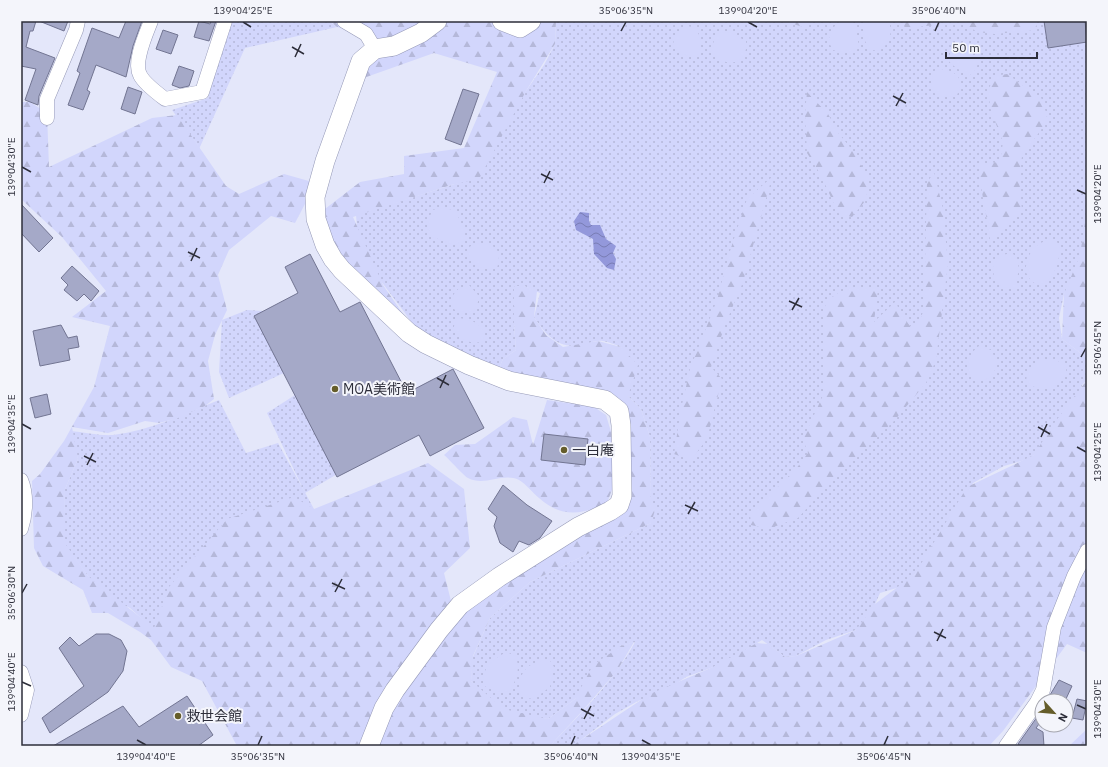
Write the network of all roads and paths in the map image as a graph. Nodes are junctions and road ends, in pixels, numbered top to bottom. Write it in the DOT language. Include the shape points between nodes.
graph roads {
  1 [pos="78,21"];
  2 [pos="151,21"];
  3 [pos="225,21"];
  4 [pos="344,21"];
  5 [pos="437,21"];
  6 [pos="502,21"];
  7 [pos="531,21"];
  8 [pos="375,49"];
  9 [pos="47,118"];
  10 [pos="21,480"];
  11 [pos="21,529"];
  12 [pos="1087,551"];
  13 [pos="21,672"];
  14 [pos="21,715"];
  15 [pos="369,746"];
  16 [pos="1006,746"];
  1 -- 9 [label="street" via="47,99"];
  2 -- 3 [label="street" via="138,60 138,68 140,76 165,98 202,92"];
  4 -- 8 [label="street" via="366,34"];
  5 -- 8 [label="street" via="421,33 394,46"];
  6 -- 7 [label="street" via="520,28"];
  8 -- 15 [label="street" via="361,61 325,161 315,197 316,219 333,259 409,333 426,344 469,366 509,381 605,400 618,411 621,425 622,496 619,505 499,576 460,605 395,690 384,708"];
  10 -- 11 [label="street" via="25,491"];
  12 -- 16 [label="street" via="1054,627 1042,690 1037,702"];
  13 -- 14 [label="street" via="27,690"];
}
